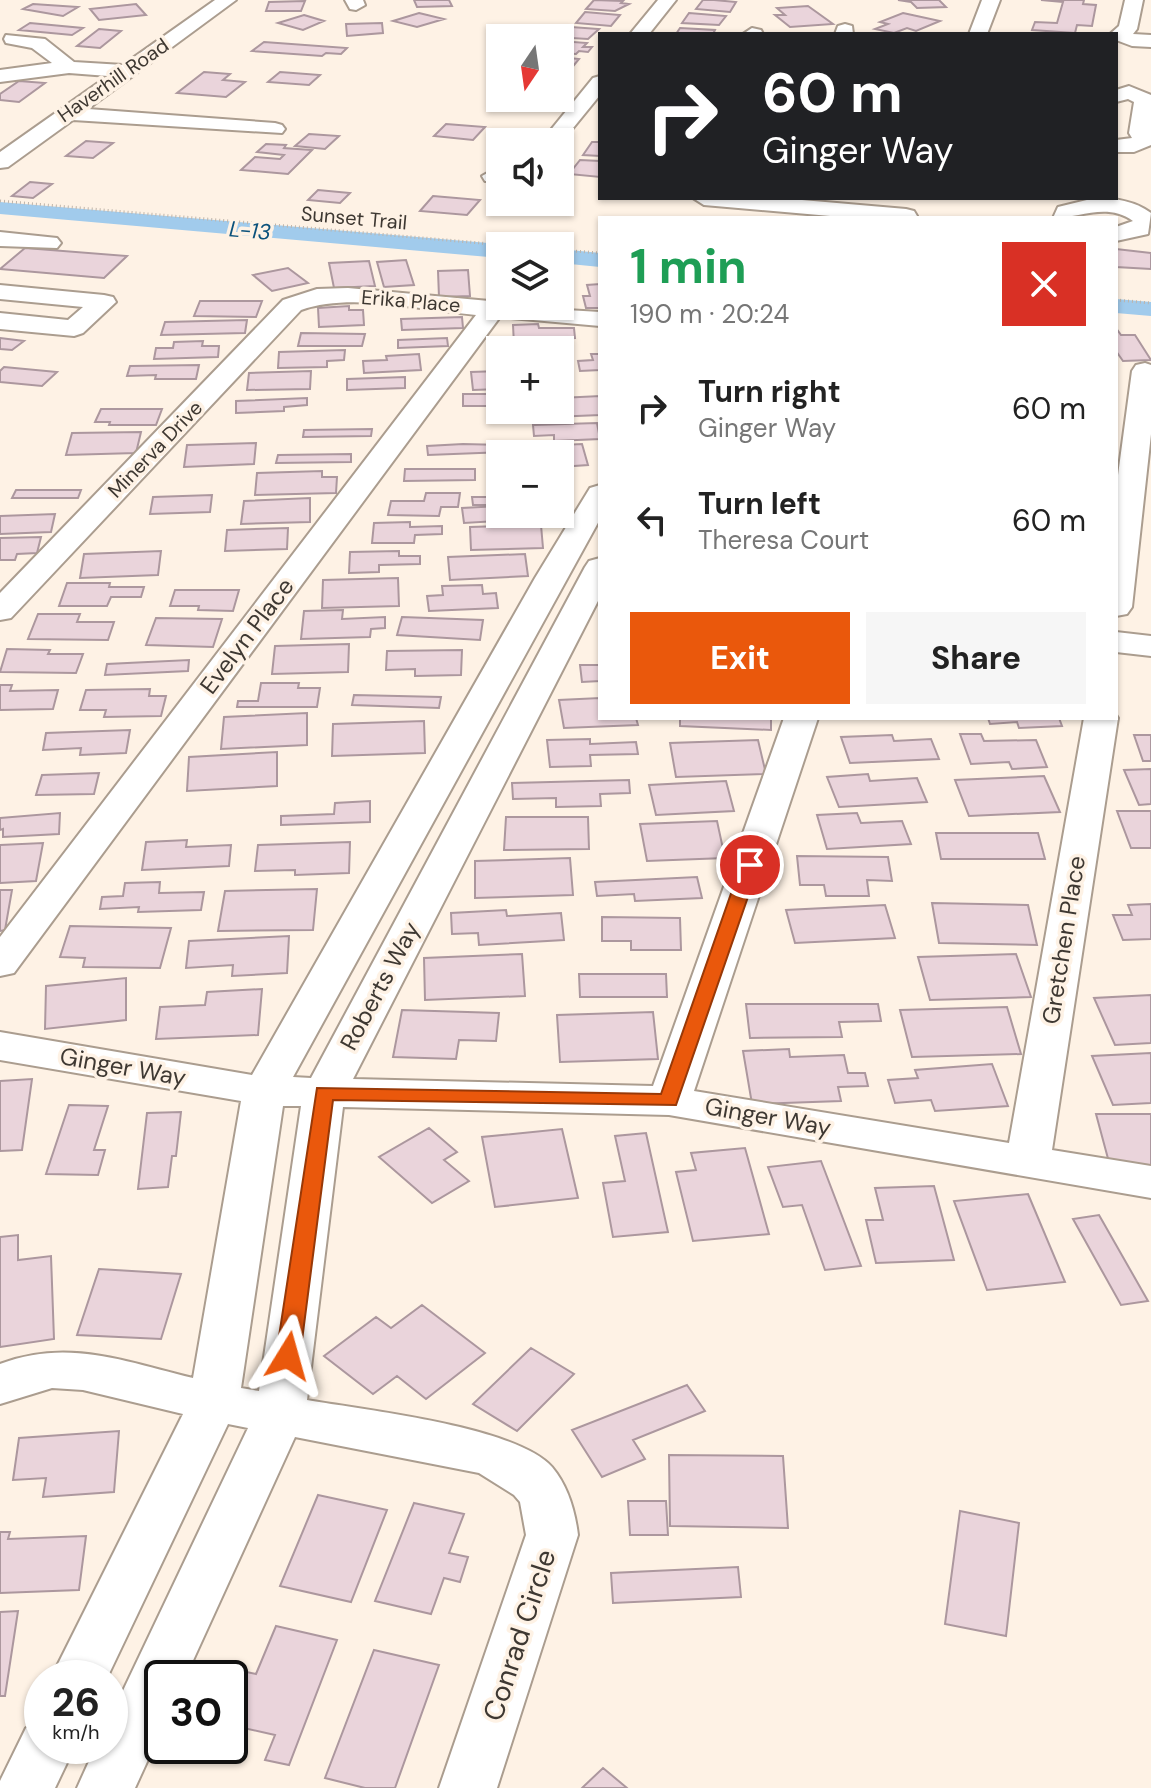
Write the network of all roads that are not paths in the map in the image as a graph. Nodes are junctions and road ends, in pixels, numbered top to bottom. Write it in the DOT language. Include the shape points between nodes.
graph roads {
  1 [pos="227,0"];
  2 [pos="667,0"];
  3 [pos="991,0"];
  4 [pos="1134,0"];
  5 [pos="641,32"];
  6 [pos="979,32"];
  7 [pos="13,39"];
  8 [pos="1143,45"];
  9 [pos="69,67"];
  10 [pos="126,71"];
  11 [pos="0,76"];
  12 [pos="598,84"];
  13 [pos="1126,89"];
  14 [pos="67,113"];
  15 [pos="562,128"];
  16 [pos="275,129"];
  17 [pos="1118,148"];
  18 [pos="5,154"];
  19 [pos="735,200"];
  20 [pos="1108,202"];
  21 [pos="908,211"];
  22 [pos="1065,216"];
  23 [pos="1118,234"];
  24 [pos="0,239"];
  25 [pos="49,243"];
  26 [pos="12,293"];
  27 [pos="317,296"];
  28 [pos="486,308"];
  29 [pos="574,317"];
  30 [pos="0,318"];
  31 [pos="486,318"];
  32 [pos="598,319"];
  33 [pos="1137,371"];
  34 [pos="598,509"];
  35 [pos="588,584"];
  36 [pos="1118,585"];
  37 [pos="0,611"];
  38 [pos="1118,642"];
  39 [pos="1151,646"];
  40 [pos="1118,663"];
  41 [pos="1151,667"];
  42 [pos="800,720"];
  43 [pos="1101,720"];
  44 [pos="0,964"];
  45 [pos="0,1046"];
  46 [pos="264,1091"];
  47 [pos="324,1093"];
  48 [pos="669,1101"];
  49 [pos="1028,1161"];
  50 [pos="1151,1182"];
  51 [pos="0,1385"];
  52 [pos="214,1402"];
  53 [pos="280,1414"];
  54 [pos="88,1660"];
  55 [pos="37,1764"];
  56 [pos="26,1788"];
  57 [pos="106,1788"];
  58 [pos="468,1788"];
  1 -- 10 [label="street, Haverhill Road"];
  2 -- 5 [label="street"];
  3 -- 6 [label="street"];
  4 -- 8 [label="street" via="1128,29 1119,34"];
  7 -- 9 [label="street" via="38,43"];
  9 -- 10 [label="street"];
  9 -- 11 [label="street"];
  10 -- 14 [label="street, Haverhill Road"];
  12 -- 15 [label="street"];
  13 -- 17 [label="street" via="1144,99 1139,133 1146,139"];
  14 -- 16 [label="street"];
  14 -- 18 [label="street, Haverhill Road"];
  19 -- 21 [label="street"];
  20 -- 22 [label="street" via="1073,208"];
  20 -- 23 [label="street" via="1145,220 1140,229"];
  24 -- 25 [label="street"];
  26 -- 30 [label="street"];
  26 -- 30 [label="street" via="104,302 74,328"];
  27 -- 28 [label="street, Erika Place"];
  27 -- 37 [label="street, Minerva Drive" via="292,305"];
  29 -- 32 [label="street, Erika Place"];
  31 -- 44 [label="street, Evelyn Place"];
  33 -- 36 [label="street"];
  34 -- 35 [label="street, Roberts Way"];
  35 -- 46 [label="street, Roberts Way"];
  35 -- 47 [label="street, Roberts Way"];
  38 -- 39 [label="street"];
  40 -- 41 [label="street"];
  42 -- 48 [label="street"];
  43 -- 49 [label="street, Gretchen Place"];
  45 -- 46 [label="street, Ginger Way"];
  46 -- 47 [label="street, Ginger Way"];
  46 -- 52 [label="street, Roberts Way"];
  47 -- 48 [label="street, Ginger Way"];
  47 -- 53 [label="street, Roberts Way"];
  48 -- 49 [label="street, Ginger Way"];
  49 -- 50 [label="street, Ginger Way"];
  51 -- 52 [label="street, Conrad Circle" via="52,1369 83,1371"];
  52 -- 53 [label="street, Conrad Circle"];
  52 -- 54 [label="street, Roberts Way"];
  53 -- 57 [label="street, Roberts Way"];
  53 -- 58 [label="street, Conrad Circle" via="481,1452 512,1464 535,1483 549,1507 552,1535"];
  55 -- 56 [label="street"];
}
